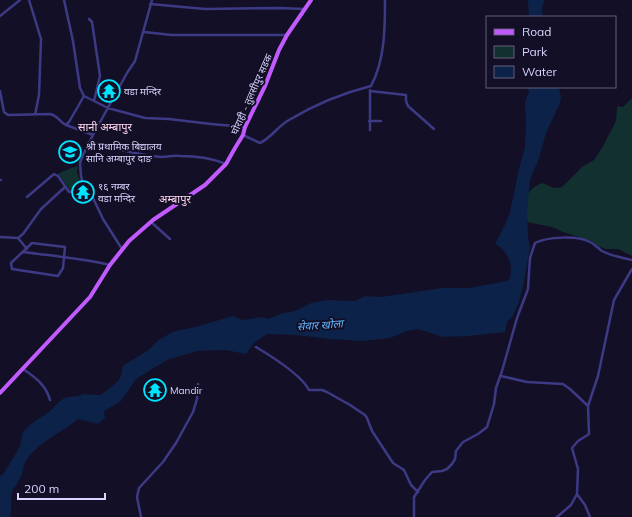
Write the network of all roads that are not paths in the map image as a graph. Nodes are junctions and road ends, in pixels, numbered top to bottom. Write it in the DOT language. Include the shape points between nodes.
graph roads {
  1 [pos="20,0"];
  2 [pos="29,0"];
  3 [pos="64,0"];
  4 [pos="152,0"];
  5 [pos="312,0"];
  6 [pos="385,0"];
  7 [pos="150,4"];
  8 [pos="304,9"];
  9 [pos="0,16"];
  10 [pos="89,19"];
  11 [pos="143,32"];
  12 [pos="287,35"];
  13 [pos="371,86"];
  14 [pos="0,91"];
  15 [pos="370,91"];
  16 [pos="84,96"];
  17 [pos="94,101"];
  18 [pos="108,108"];
  19 [pos="35,115"];
  20 [pos="381,121"];
  21 [pos="370,122"];
  22 [pos="66,125"];
  23 [pos="246,127"];
  24 [pos="434,129"];
  25 [pos="370,130"];
  26 [pos="93,135"];
  27 [pos="243,136"];
  28 [pos="89,142"];
  29 [pos="226,164"];
  30 [pos="83,184"];
  31 [pos="65,188"];
  32 [pos="27,197"];
  33 [pos="151,222"];
  34 [pos="0,237"];
  35 [pos="18,238"];
  36 [pos="170,239"];
  37 [pos="27,248"];
  38 [pos="122,249"];
  39 [pos="23,252"];
  40 [pos="65,258"];
  41 [pos="632,260"];
  42 [pos="110,265"];
  43 [pos="632,269"];
  44 [pos="256,347"];
  45 [pos="23,369"];
  46 [pos="501,376"];
  47 [pos="198,384"];
  48 [pos="0,393"];
  49 [pos="50,400"];
  50 [pos="588,406"];
  51 [pos="418,492"];
  52 [pos="577,494"];
  53 [pos="141,517"];
  54 [pos="414,517"];
  55 [pos="557,517"];
  56 [pos="590,517"];
  1 -- 9 [label="street"];
  2 -- 19 [label="street" via="41,39"];
  3 -- 16 [label="street" via="80,88"];
  4 -- 7 [label="street"];
  5 -- 8 [label="main road, घोराही - तुलसीपुर सडक"];
  6 -- 13 [label="street" via="382,52 378,73"];
  7 -- 8 [label="street" via="205,9"];
  7 -- 11 [label="street"];
  8 -- 12 [label="main road, घोराही - तुलसीपुर सडक"];
  10 -- 17 [label="street" via="92,22 100,76"];
  11 -- 12 [label="street" via="172,35"];
  11 -- 18 [label="street" via="135,61"];
  12 -- 23 [label="main road, घोराही - तुलसीपुर सडक"];
  13 -- 15 [label="street"];
  13 -- 27 [label="street" via="346,93 287,121 260,143"];
  14 -- 19 [label="street" via="4,112 8,115"];
  15 -- 21 [label="street"];
  15 -- 24 [label="street" via="406,95 408,106"];
  16 -- 17 [label="street"];
  16 -- 22 [label="street"];
  17 -- 18 [label="street"];
  18 -- 23 [label="street" via="145,118"];
  18 -- 26 [label="street"];
  19 -- 22 [label="street" via="57,116"];
  20 -- 21 [label="street"];
  21 -- 25 [label="street"];
  22 -- 26 [label="street"];
  23 -- 27 [label="main road, घोराही - तुलसीपुर सडक"];
  26 -- 28 [label="street"];
  27 -- 29 [label="main road, घोराही - तुलसीपुर सडक"];
  28 -- 29 [label="street" via="161,157 200,157"];
  28 -- 30 [label="street" via="80,163"];
  29 -- 33 [label="main road, घोराही - तुलसीपुर सडक" via="205,185"];
  30 -- 31 [label="street" via="72,192"];
  30 -- 38 [label="street"];
  31 -- 32 [label="street" via="54,174"];
  31 -- 35 [label="street" via="41,208"];
  33 -- 36 [label="street"];
  33 -- 38 [label="main road, घोराही - तुलसीपुर सडक"];
  34 -- 35 [label="street"];
  35 -- 37 [label="street"];
  37 -- 39 [label="street"];
  37 -- 40 [label="street" via="32,243 65,247"];
  38 -- 42 [label="main road, घोराही - तुलसीपुर सडक"];
  39 -- 40 [label="street"];
  39 -- 40 [label="street" via="12,263 12,269 58,276"];
  40 -- 42 [label="street" via="73,257"];
  41 -- 46 [label="street" via="602,251 589,241 575,238 535,243 530,258 528,289"];
  42 -- 45 [label="main road, घोराही - तुलसीपुर सडक" via="90,297"];
  43 -- 50 [label="street" via="614,300 598,376"];
  44 -- 51 [label="street" via="305,383 309,390 327,392 365,416 393,463 404,470 411,485"];
  45 -- 48 [label="main road, घोराही - तुलसीपुर सडक"];
  45 -- 49 [label="street" via="36,378 47,391"];
  46 -- 50 [label="street" via="527,382 563,384"];
  46 -- 51 [label="street" via="487,427 463,442 452,464 442,471 432,472"];
  47 -- 53 [label="street" via="193,412 176,443 163,462 139,488 137,497"];
  50 -- 52 [label="street" via="589,434 572,448 578,469"];
  51 -- 54 [label="street" via="414,497"];
  52 -- 55 [label="street" via="571,505"];
  52 -- 56 [label="street"];
}
